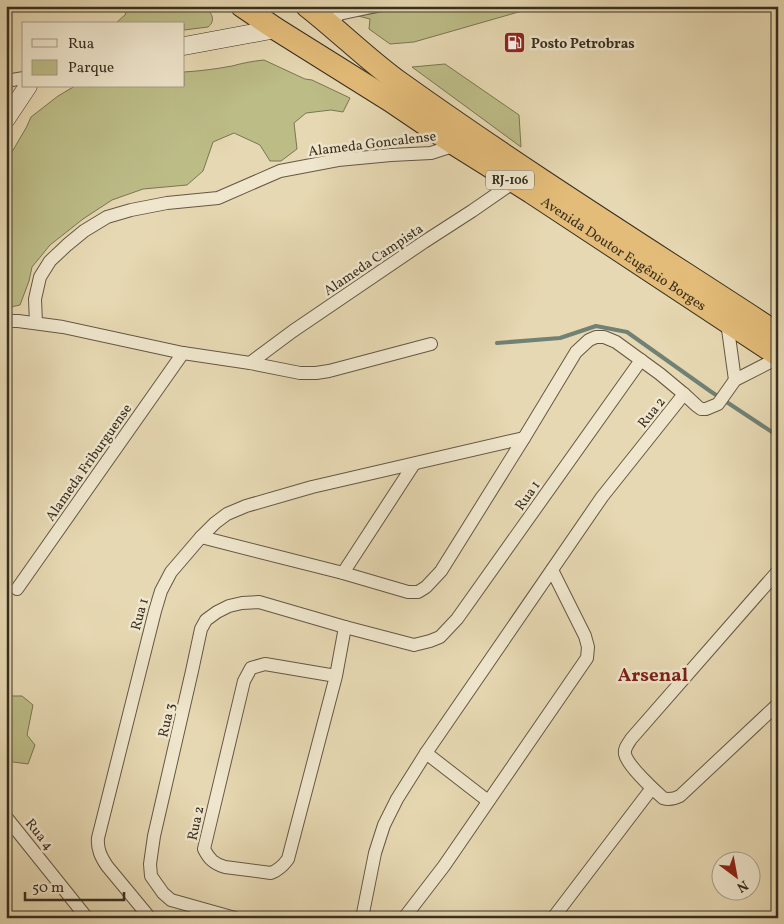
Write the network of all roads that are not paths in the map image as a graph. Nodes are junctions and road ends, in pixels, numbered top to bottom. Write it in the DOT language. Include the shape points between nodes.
graph roads {
  1 [pos="242,6"];
  2 [pos="307,6"];
  3 [pos="376,6"];
  4 [pos="331,24"];
  5 [pos="276,29"];
  6 [pos="185,46"];
  7 [pos="22,78"];
  8 [pos="6,81"];
  9 [pos="27,88"];
  10 [pos="6,120"];
  11 [pos="456,146"];
  12 [pos="514,182"];
  13 [pos="6,322"];
  14 [pos="727,322"];
  15 [pos="36,323"];
  16 [pos="778,334"];
  17 [pos="431,344"];
  18 [pos="183,353"];
  19 [pos="778,356"];
  20 [pos="641,360"];
  21 [pos="250,362"];
  22 [pos="735,380"];
  23 [pos="684,394"];
  24 [pos="524,438"];
  25 [pos="414,464"];
  26 [pos="202,537"];
  27 [pos="552,570"];
  28 [pos="778,571"];
  29 [pos="343,573"];
  30 [pos="17,589"];
  31 [pos="344,628"];
  32 [pos="336,676"];
  33 [pos="778,704"];
  34 [pos="426,753"];
  35 [pos="652,788"];
  36 [pos="488,801"];
  37 [pos="6,817"];
  38 [pos="83,913"];
  39 [pos="70,918"];
  40 [pos="150,918"];
  41 [pos="235,918"];
  42 [pos="362,918"];
  43 [pos="404,918"];
  44 [pos="553,918"];
  1 -- 5 [label="highway, Avenida Doutor Eugênio Borges / RJ-106"];
  2 -- 4 [label="highway, Avenida Doutor Eugênio Borges / RJ-106"];
  3 -- 4 [label="street" via="339,14"];
  4 -- 16 [label="highway, Avenida Doutor Eugênio Borges / RJ-106" via="413,92 544,182"];
  5 -- 6 [label="street"];
  5 -- 11 [label="highway, Avenida Doutor Eugênio Borges / RJ-106"];
  7 -- 8 [label="street"];
  9 -- 10 [label="street"];
  11 -- 12 [label="highway, Avenida Doutor Eugênio Borges / RJ-106"];
  11 -- 15 [label="street, Alameda Goncalense" via="431,153 338,160 280,171 218,198 158,205 107,217 84,231 50,260 40,276 35,299"];
  12 -- 14 [label="highway, Avenida Doutor Eugênio Borges / RJ-106"];
  12 -- 21 [label="street, Alameda Campista"];
  13 -- 15 [label="street"];
  14 -- 19 [label="highway, Avenida Doutor Eugênio Borges / RJ-106"];
  14 -- 22 [label="street"];
  15 -- 18 [label="street"];
  17 -- 21 [label="street" via="316,373 300,373"];
  18 -- 21 [label="street"];
  18 -- 30 [label="street, Alameda Friburguense"];
  19 -- 22 [label="street"];
  20 -- 23 [label="street, Rua 2"];
  20 -- 24 [label="street, Rua 2" via="604,337 589,340 576,352"];
  20 -- 31 [label="street, Rua 1" via="447,631 440,637 414,645"];
  22 -- 23 [label="street" via="722,398 706,409 701,409"];
  23 -- 27 [label="street, Rua 2" via="602,497"];
  24 -- 25 [label="street, Rua 1"];
  24 -- 29 [label="street, Rua 2" via="441,571 426,587 418,592 408,592"];
  25 -- 26 [label="street, Rua 1" via="246,506 227,514"];
  25 -- 29 [label="street"];
  26 -- 29 [label="street"];
  26 -- 40 [label="street, Rua 1" via="171,572 161,590 98,838 102,859"];
  27 -- 34 [label="street"];
  27 -- 36 [label="street" via="585,636 586,658"];
  28 -- 35 [label="street" via="626,747 626,756"];
  31 -- 32 [label="street, Rua 2"];
  31 -- 41 [label="street, Rua 3" via="259,602 229,606 206,620 200,629 154,836 151,876 171,900"];
  32 -- 32 [label="street, Rua 2" via="290,851 283,866 271,873 219,866 204,849 244,681 251,668 265,664"];
  33 -- 35 [label="street" via="680,796 663,798"];
  34 -- 36 [label="street"];
  34 -- 42 [label="street" via="384,825"];
  35 -- 44 [label="street"];
  36 -- 43 [label="street"];
  37 -- 38 [label="street, Rua 4"];
  38 -- 39 [label="street"];
}
